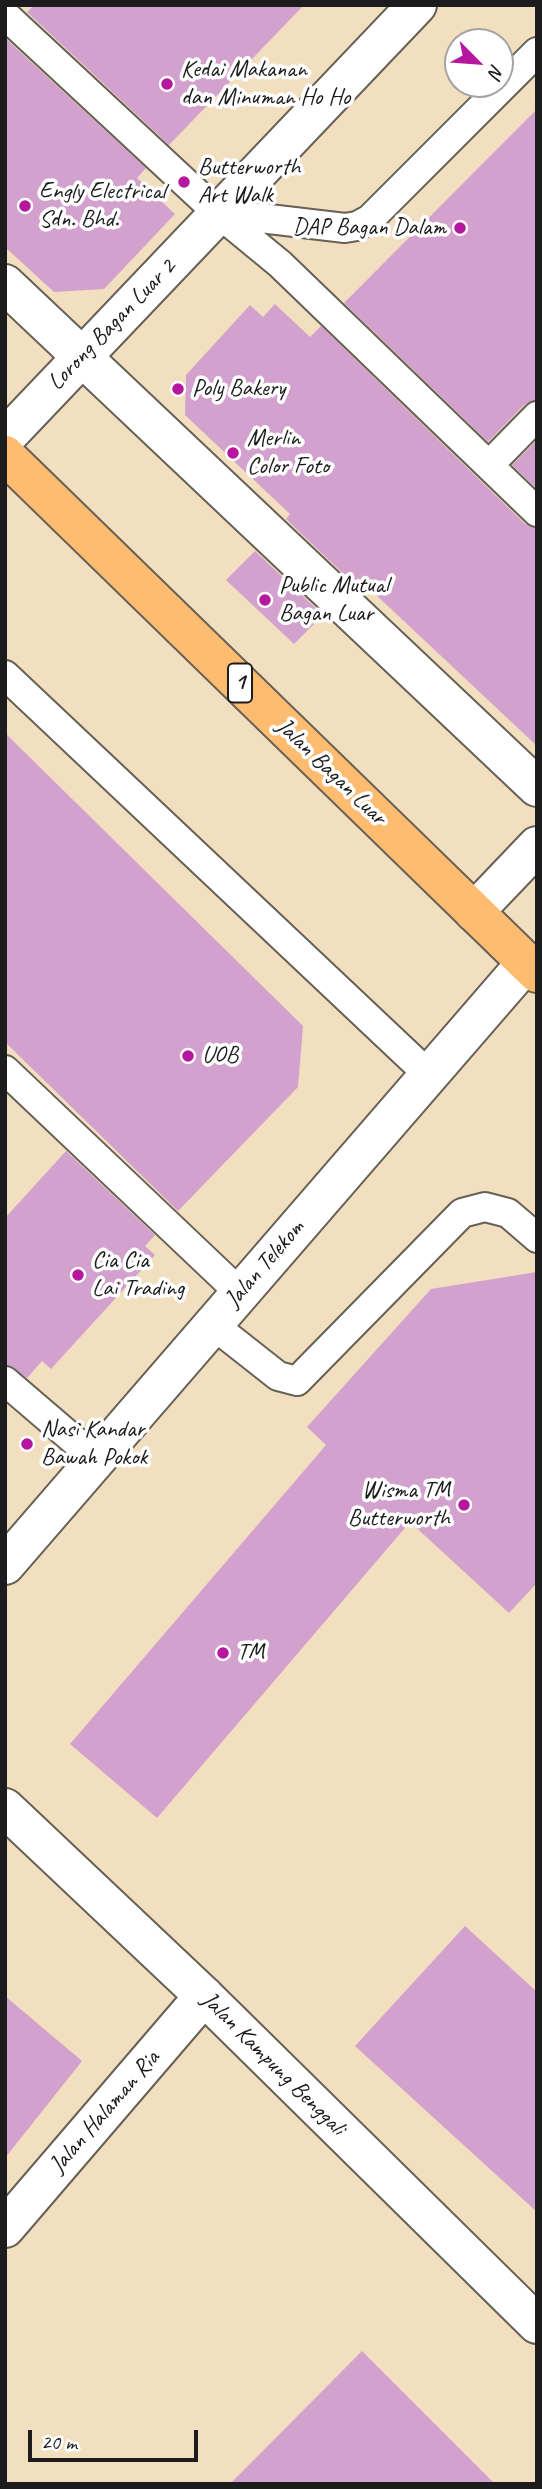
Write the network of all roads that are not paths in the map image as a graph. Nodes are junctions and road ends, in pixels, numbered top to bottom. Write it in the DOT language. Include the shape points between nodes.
graph roads {
  1 [pos="417,5"];
  2 [pos="5,15"];
  3 [pos="537,52"];
  4 [pos="218,213"];
  5 [pos="5,284"];
  6 [pos="82,356"];
  7 [pos="537,415"];
  8 [pos="5,438"];
  9 [pos="5,454"];
  10 [pos="488,465"];
  11 [pos="537,512"];
  12 [pos="5,675"];
  13 [pos="537,786"];
  14 [pos="537,846"];
  15 [pos="474,912"];
  16 [pos="532,968"];
  17 [pos="5,1070"];
  18 [pos="429,1075"];
  19 [pos="537,1238"];
  20 [pos="240,1293"];
  21 [pos="212,1324"];
  22 [pos="5,1381"];
  23 [pos="96,1459"];
  24 [pos="5,1565"];
  25 [pos="5,1808"];
  26 [pos="204,1996"];
  27 [pos="5,2228"];
  28 [pos="537,2324"];
  1 -- 4 [label="street, Lorong Bagan Luar 2"];
  2 -- 4 [label="lane"];
  3 -- 4 [label="lane" via="370,219 357,226"];
  4 -- 6 [label="street, Lorong Bagan Luar 2"];
  4 -- 10 [label="lane" via="280,264"];
  5 -- 6 [label="street"];
  6 -- 8 [label="street, Lorong Bagan Luar 2"];
  6 -- 13 [label="street"];
  7 -- 10 [label="lane"];
  9 -- 15 [label="main road, Jalan Bagan Luar / 1"];
  10 -- 11 [label="lane"];
  12 -- 18 [label="lane"];
  14 -- 15 [label="street"];
  15 -- 16 [label="main road, Jalan Bagan Luar / 1"];
  16 -- 18 [label="street, Jalan Telekom"];
  17 -- 20 [label="lane"];
  18 -- 20 [label="street, Jalan Telekom"];
  19 -- 21 [label="lane" via="508,1213 485,1207 462,1213 297,1381 278,1376"];
  20 -- 21 [label="street, Jalan Telekom"];
  21 -- 23 [label="street, Jalan Telekom"];
  22 -- 23 [label="lane"];
  23 -- 24 [label="street, Jalan Telekom"];
  25 -- 26 [label="street, Jalan Kampung Benggali"];
  26 -- 27 [label="street, Jalan Halaman Ria"];
  26 -- 28 [label="street, Jalan Kampung Benggali"];
}
